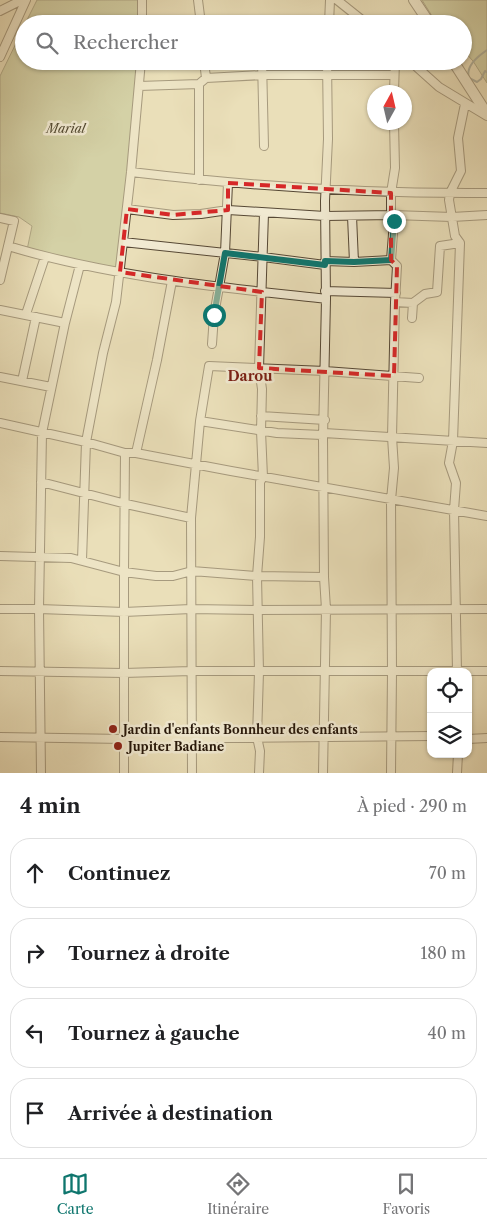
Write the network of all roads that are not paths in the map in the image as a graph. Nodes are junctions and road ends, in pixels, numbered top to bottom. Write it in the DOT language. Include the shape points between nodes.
graph roads {
  1 [pos="24,0"];
  2 [pos="142,0"];
  3 [pos="198,0"];
  4 [pos="330,0"];
  5 [pos="337,0"];
  6 [pos="414,0"];
  7 [pos="3,10"];
  8 [pos="16,15"];
  9 [pos="19,15"];
  10 [pos="142,15"];
  11 [pos="199,15"];
  12 [pos="329,15"];
  13 [pos="356,15"];
  14 [pos="424,15"];
  15 [pos="15,24"];
  16 [pos="0,57"];
  17 [pos="140,70"];
  18 [pos="205,70"];
  19 [pos="262,70"];
  20 [pos="327,70"];
  21 [pos="394,70"];
  22 [pos="420,70"];
  23 [pos="459,70"];
  24 [pos="327,74"];
  25 [pos="262,75"];
  26 [pos="394,75"];
  27 [pos="206,78"];
  28 [pos="199,84"];
  29 [pos="394,85"];
  30 [pos="139,86"];
  31 [pos="465,104"];
  32 [pos="487,115"];
  33 [pos="394,130"];
  34 [pos="264,146"];
  35 [pos="131,172"];
  36 [pos="199,180"];
  37 [pos="228,183"];
  38 [pos="325,189"];
  39 [pos="392,193"];
  40 [pos="450,193"];
  41 [pos="487,193"];
  42 [pos="127,209"];
  43 [pos="228,210"];
  44 [pos="264,213"];
  45 [pos="487,215"];
  46 [pos="326,216"];
  47 [pos="352,216"];
  48 [pos="393,216"];
  49 [pos="0,218"];
  50 [pos="452,218"];
  51 [pos="123,242"];
  52 [pos="460,243"];
  53 [pos="8,246"];
  54 [pos="225,253"];
  55 [pos="263,256"];
  56 [pos="45,257"];
  57 [pos="391,260"];
  58 [pos="354,262"];
  59 [pos="325,263"];
  60 [pos="80,265"];
  61 [pos="120,272"];
  62 [pos="0,280"];
  63 [pos="172,281"];
  64 [pos="219,287"];
  65 [pos="262,292"];
  66 [pos="396,293"];
  67 [pos="326,295"];
  68 [pos="395,302"];
  69 [pos="413,303"];
  70 [pos="0,310"];
  71 [pos="26,314"];
  72 [pos="36,316"];
  73 [pos="412,318"];
  74 [pos="65,323"];
  75 [pos="212,344"];
  76 [pos="259,368"];
  77 [pos="325,371"];
  78 [pos="0,376"];
  79 [pos="394,376"];
  80 [pos="419,378"];
  81 [pos="22,381"];
  82 [pos="52,387"];
  83 [pos="261,416"];
  84 [pos="325,420"];
  85 [pos="200,421"];
  86 [pos="0,423"];
  87 [pos="261,431"];
  88 [pos="42,433"];
  89 [pos="324,433"];
  90 [pos="392,437"];
  91 [pos="453,441"];
  92 [pos="86,442"];
  93 [pos="487,443"];
  94 [pos="125,453"];
  95 [pos="136,453"];
  96 [pos="196,464"];
  97 [pos="263,477"];
  98 [pos="40,482"];
  99 [pos="323,488"];
  100 [pos="83,492"];
  101 [pos="391,500"];
  102 [pos="126,504"];
  103 [pos="454,510"];
  104 [pos="487,516"];
  105 [pos="191,518"];
  106 [pos="0,556"];
  107 [pos="39,558"];
  108 [pos="82,560"];
  109 [pos="192,571"];
  110 [pos="124,572"];
  111 [pos="257,576"];
  112 [pos="324,577"];
  113 [pos="0,609"];
  114 [pos="39,609"];
  115 [pos="191,609"];
  116 [pos="326,609"];
  117 [pos="391,609"];
  118 [pos="487,609"];
  119 [pos="257,610"];
  120 [pos="457,610"];
  121 [pos="124,612"];
  122 [pos="457,668"];
  123 [pos="325,670"];
  124 [pos="487,670"];
  125 [pos="0,671"];
  126 [pos="40,671"];
  127 [pos="191,671"];
  128 [pos="472,671"];
  129 [pos="259,672"];
  130 [pos="392,672"];
  131 [pos="427,672"];
  132 [pos="124,673"];
  133 [pos="391,736"];
  134 [pos="427,736"];
  135 [pos="0,737"];
  136 [pos="192,737"];
  137 [pos="257,737"];
  138 [pos="41,738"];
  139 [pos="324,738"];
  140 [pos="487,738"];
  141 [pos="124,739"];
  142 [pos="472,739"];
  143 [pos="458,758"];
  144 [pos="41,773"];
  145 [pos="124,773"];
  146 [pos="192,773"];
  147 [pos="259,773"];
  148 [pos="324,773"];
  149 [pos="391,773"];
  150 [pos="457,773"];
  1 -- 7 [label="street"];
  1 -- 9 [label="street"];
  2 -- 10 [label="street"];
  3 -- 11 [label="street"];
  4 -- 12 [label="street"];
  5 -- 13 [label="street"];
  6 -- 14 [label="street"];
  7 -- 8 [label="street" via="13,10"];
  15 -- 16 [label="street"];
  17 -- 30 [label="street"];
  18 -- 27 [label="street"];
  19 -- 25 [label="street"];
  20 -- 24 [label="street"];
  21 -- 26 [label="street"];
  22 -- 31 [label="street"];
  23 -- 32 [label="street"];
  24 -- 25 [label="street"];
  24 -- 26 [label="street"];
  24 -- 38 [label="street"];
  25 -- 27 [label="street"];
  25 -- 34 [label="street"];
  26 -- 29 [label="street"];
  27 -- 28 [label="street"];
  28 -- 30 [label="street"];
  28 -- 36 [label="street"];
  30 -- 35 [label="street"];
  31 -- 32 [label="street"];
  31 -- 40 [label="street" via="458,138 460,171"];
  33 -- 39 [label="street"];
  35 -- 36 [label="street"];
  35 -- 42 [label="street"];
  36 -- 37 [label="street"];
  37 -- 38 [label="street"];
  37 -- 43 [label="street"];
  38 -- 39 [label="street"];
  38 -- 46 [label="street"];
  39 -- 40 [label="street"];
  39 -- 48 [label="street"];
  40 -- 41 [label="street"];
  40 -- 50 [label="street"];
  42 -- 43 [label="street" via="173,215"];
  42 -- 51 [label="street"];
  43 -- 44 [label="street"];
  43 -- 54 [label="street"];
  44 -- 46 [label="street"];
  44 -- 55 [label="street"];
  45 -- 50 [label="street"];
  46 -- 47 [label="street"];
  46 -- 59 [label="street"];
  47 -- 48 [label="street"];
  47 -- 58 [label="street"];
  48 -- 50 [label="street"];
  48 -- 57 [label="street"];
  49 -- 53 [label="street" via="14,221"];
  50 -- 52 [label="street" via="455,236"];
  51 -- 54 [label="street"];
  51 -- 61 [label="street"];
  52 -- 69 [label="street" via="440,246 437,292 425,294"];
  52 -- 91 [label="street"];
  53 -- 56 [label="street"];
  53 -- 62 [label="street"];
  54 -- 55 [label="street"];
  54 -- 64 [label="street"];
  55 -- 59 [label="street"];
  55 -- 65 [label="street"];
  56 -- 60 [label="street"];
  56 -- 71 [label="street"];
  57 -- 58 [label="street"];
  57 -- 66 [label="street" via="397,266"];
  58 -- 59 [label="street"];
  59 -- 67 [label="street"];
  60 -- 61 [label="street"];
  60 -- 74 [label="street"];
  61 -- 63 [label="street"];
  61 -- 92 [label="street"];
  63 -- 64 [label="street"];
  63 -- 95 [label="street"];
  64 -- 65 [label="street"];
  64 -- 75 [label="street"];
  65 -- 67 [label="street"];
  65 -- 76 [label="street"];
  66 -- 67 [label="street"];
  66 -- 68 [label="street"];
  67 -- 77 [label="street"];
  68 -- 69 [label="street"];
  68 -- 79 [label="street"];
  69 -- 73 [label="street"];
  70 -- 71 [label="street"];
  71 -- 72 [label="street"];
  72 -- 74 [label="street"];
  72 -- 81 [label="street"];
  74 -- 82 [label="street"];
  76 -- 77 [label="street"];
  76 -- 83 [label="street"];
  76 -- 85 [label="street" via="209,366"];
  77 -- 79 [label="street"];
  77 -- 84 [label="street"];
  78 -- 81 [label="street"];
  79 -- 80 [label="street"];
  79 -- 90 [label="street"];
  81 -- 82 [label="street"];
  82 -- 88 [label="street"];
  83 -- 84 [label="street"];
  83 -- 87 [label="street"];
  84 -- 89 [label="street"];
  85 -- 87 [label="street"];
  85 -- 96 [label="street"];
  86 -- 88 [label="street"];
  87 -- 89 [label="street"];
  87 -- 97 [label="street"];
  88 -- 92 [label="street"];
  88 -- 98 [label="street"];
  89 -- 90 [label="street"];
  89 -- 99 [label="street"];
  90 -- 91 [label="street"];
  90 -- 101 [label="street"];
  91 -- 93 [label="street"];
  91 -- 103 [label="street" via="449,463 456,484"];
  92 -- 94 [label="street"];
  92 -- 100 [label="street"];
  94 -- 95 [label="street"];
  94 -- 102 [label="street"];
  95 -- 96 [label="street"];
  96 -- 97 [label="street"];
  96 -- 105 [label="street"];
  97 -- 99 [label="street"];
  97 -- 111 [label="street" via="260,482"];
  98 -- 100 [label="street"];
  98 -- 107 [label="street"];
  99 -- 101 [label="street"];
  99 -- 112 [label="street"];
  100 -- 102 [label="street"];
  100 -- 108 [label="street"];
  101 -- 103 [label="street"];
  101 -- 117 [label="street"];
  102 -- 105 [label="street"];
  102 -- 110 [label="street"];
  103 -- 104 [label="street"];
  103 -- 120 [label="street"];
  105 -- 109 [label="street"];
  106 -- 107 [label="street"];
  107 -- 108 [label="street"];
  107 -- 114 [label="street"];
  108 -- 110 [label="street"];
  109 -- 110 [label="street" via="164,576"];
  109 -- 111 [label="street"];
  109 -- 115 [label="street"];
  110 -- 121 [label="street"];
  111 -- 112 [label="street"];
  111 -- 119 [label="street"];
  112 -- 116 [label="street"];
  113 -- 114 [label="street"];
  114 -- 121 [label="street"];
  114 -- 126 [label="street"];
  115 -- 119 [label="street"];
  115 -- 121 [label="street"];
  115 -- 127 [label="street"];
  116 -- 117 [label="street"];
  116 -- 119 [label="street"];
  116 -- 123 [label="street"];
  117 -- 120 [label="street"];
  117 -- 130 [label="street"];
  118 -- 120 [label="street"];
  119 -- 129 [label="street"];
  120 -- 122 [label="street"];
  121 -- 132 [label="street"];
  123 -- 129 [label="street"];
  123 -- 130 [label="street"];
  123 -- 139 [label="street"];
  124 -- 128 [label="street"];
  125 -- 126 [label="street"];
  126 -- 132 [label="street"];
  126 -- 138 [label="street"];
  127 -- 129 [label="street"];
  127 -- 132 [label="street"];
  127 -- 136 [label="street"];
  129 -- 137 [label="street"];
  130 -- 131 [label="street"];
  130 -- 133 [label="street"];
  132 -- 141 [label="street"];
  133 -- 134 [label="street"];
  133 -- 139 [label="street"];
  133 -- 149 [label="street"];
  135 -- 138 [label="street"];
  136 -- 137 [label="street"];
  136 -- 141 [label="street"];
  136 -- 146 [label="street"];
  137 -- 139 [label="street"];
  137 -- 147 [label="street"];
  138 -- 141 [label="street"];
  138 -- 144 [label="street"];
  139 -- 148 [label="street"];
  140 -- 142 [label="street"];
  141 -- 145 [label="street"];
  143 -- 150 [label="street"];
}
